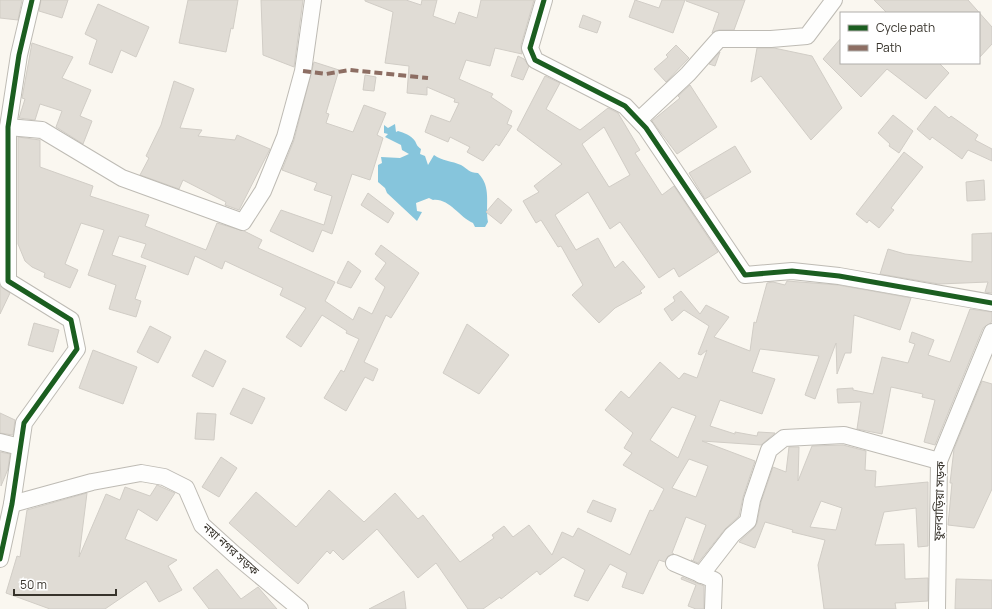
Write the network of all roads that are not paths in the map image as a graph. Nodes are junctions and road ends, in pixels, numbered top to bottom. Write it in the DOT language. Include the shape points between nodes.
graph roads {
  1 [pos="32,0"];
  2 [pos="313,0"];
  3 [pos="544,0"];
  4 [pos="834,0"];
  5 [pos="639,120"];
  6 [pos="8,127"];
  7 [pos="4,264"];
  8 [pos="992,303"];
  9 [pos="992,332"];
  10 [pos="0,442"];
  11 [pos="20,447"];
  12 [pos="939,461"];
  13 [pos="12,504"];
  14 [pos="0,559"];
  15 [pos="674,563"];
  16 [pos="701,575"];
  17 [pos="300,609"];
  18 [pos="712,609"];
  19 [pos="937,609"];
  1 -- 6 [label="street" via="19,55"];
  2 -- 6 [label="street" via="303,71 285,137 263,191 243,222 122,178 42,130"];
  3 -- 5 [label="street" via="530,48 535,60 625,106"];
  4 -- 5 [label="street" via="807,36 719,39 688,74"];
  5 -- 8 [label="street" via="745,275 792,271 840,276"];
  6 -- 7 [label="street"];
  7 -- 11 [label="street" via="8,281 71,320 77,349 24,423"];
  9 -- 12 [label="street, ফুলবাড়িয়া সড়ক"];
  10 -- 11 [label="street"];
  11 -- 13 [label="street"];
  12 -- 16 [label="street" via="844,435 784,438 769,450 752,500 748,521 732,535"];
  12 -- 19 [label="street, ফুলবাড়িয়া সড়ক"];
  13 -- 14 [label="street"];
  13 -- 17 [label="street, নয়া নগর সড়ক" via="92,482 141,473 164,476 186,488 202,525"];
  15 -- 16 [label="street"];
  16 -- 18 [label="street" via="714,580"];
}
